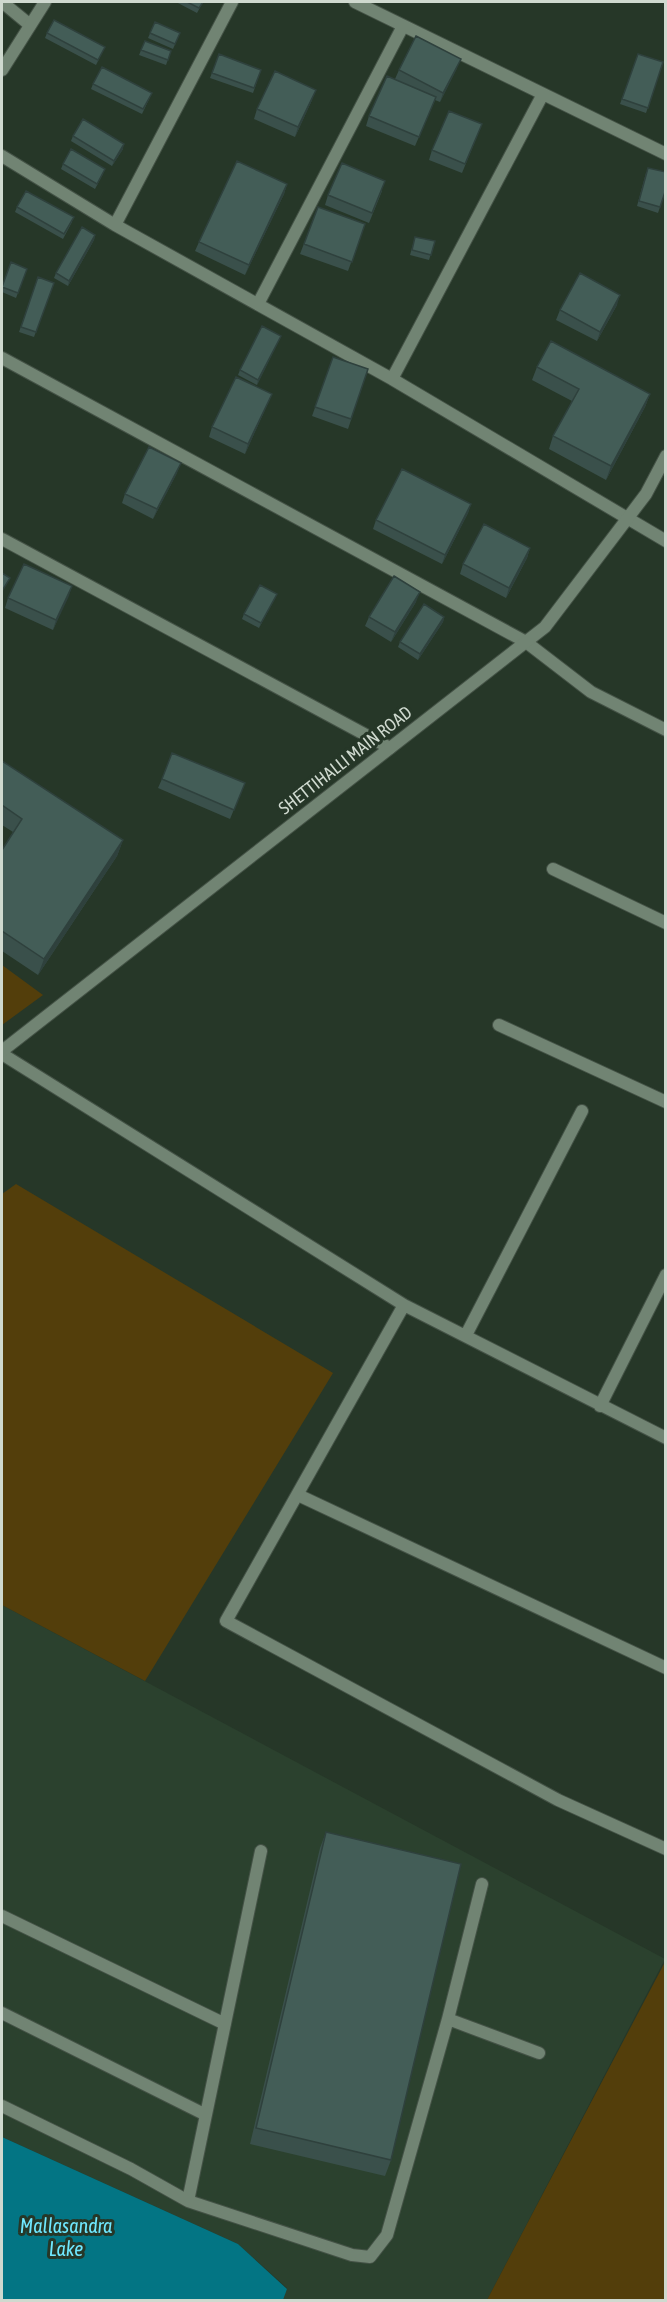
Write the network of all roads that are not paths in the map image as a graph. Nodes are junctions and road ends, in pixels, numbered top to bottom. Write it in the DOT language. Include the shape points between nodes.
graph roads {
  1 [pos="2,2"];
  2 [pos="45,2"];
  3 [pos="232,2"];
  4 [pos="355,2"];
  5 [pos="30,25"];
  6 [pos="402,26"];
  7 [pos="2,70"];
  8 [pos="543,94"];
  9 [pos="666,154"];
  10 [pos="2,156"];
  11 [pos="115,225"];
  12 [pos="258,304"];
  13 [pos="2,358"];
  14 [pos="392,380"];
  15 [pos="666,456"];
  16 [pos="626,520"];
  17 [pos="2,539"];
  18 [pos="666,542"];
  19 [pos="526,642"];
  20 [pos="666,730"];
  21 [pos="390,748"];
  22 [pos="553,869"];
  23 [pos="666,923"];
  24 [pos="499,1025"];
  25 [pos="2,1052"];
  26 [pos="666,1102"];
  27 [pos="582,1111"];
  28 [pos="666,1275"];
  29 [pos="404,1305"];
  30 [pos="466,1335"];
  31 [pos="600,1406"];
  32 [pos="666,1438"];
  33 [pos="298,1495"];
  34 [pos="666,1668"];
  35 [pos="666,1849"];
  36 [pos="261,1851"];
  37 [pos="482,1884"];
  38 [pos="2,1916"];
  39 [pos="2,2013"];
  40 [pos="448,2019"];
  41 [pos="225,2024"];
  42 [pos="539,2053"];
  43 [pos="2,2106"];
  44 [pos="206,2115"];
  45 [pos="188,2202"];
  1 -- 5 [label="street"];
  2 -- 5 [label="street"];
  3 -- 11 [label="street"];
  4 -- 6 [label="street"];
  5 -- 7 [label="street"];
  6 -- 8 [label="street"];
  6 -- 12 [label="street"];
  8 -- 9 [label="street"];
  8 -- 14 [label="street"];
  10 -- 11 [label="street"];
  11 -- 12 [label="street"];
  12 -- 14 [label="street"];
  13 -- 19 [label="street"];
  14 -- 16 [label="street"];
  15 -- 16 [label="street, SHETTIHALLI MAIN ROAD" via="646,494"];
  16 -- 18 [label="street"];
  16 -- 19 [label="street, SHETTIHALLI MAIN ROAD" via="545,627"];
  17 -- 21 [label="street"];
  19 -- 20 [label="street" via="591,692"];
  19 -- 21 [label="street, SHETTIHALLI MAIN ROAD"];
  21 -- 25 [label="street, SHETTIHALLI MAIN ROAD"];
  22 -- 23 [label="street"];
  24 -- 26 [label="street"];
  25 -- 29 [label="street"];
  27 -- 30 [label="street"];
  28 -- 31 [label="street"];
  29 -- 30 [label="street"];
  29 -- 33 [label="street"];
  30 -- 31 [label="street"];
  31 -- 32 [label="street"];
  33 -- 34 [label="street"];
  33 -- 35 [label="street" via="226,1621 558,1800"];
  36 -- 41 [label="street"];
  37 -- 40 [label="street"];
  38 -- 41 [label="street"];
  39 -- 44 [label="street"];
  40 -- 42 [label="street"];
  40 -- 45 [label="street" via="387,2235 370,2257 352,2255"];
  41 -- 44 [label="street"];
  43 -- 45 [label="street" via="131,2169"];
  44 -- 45 [label="street"];
}
